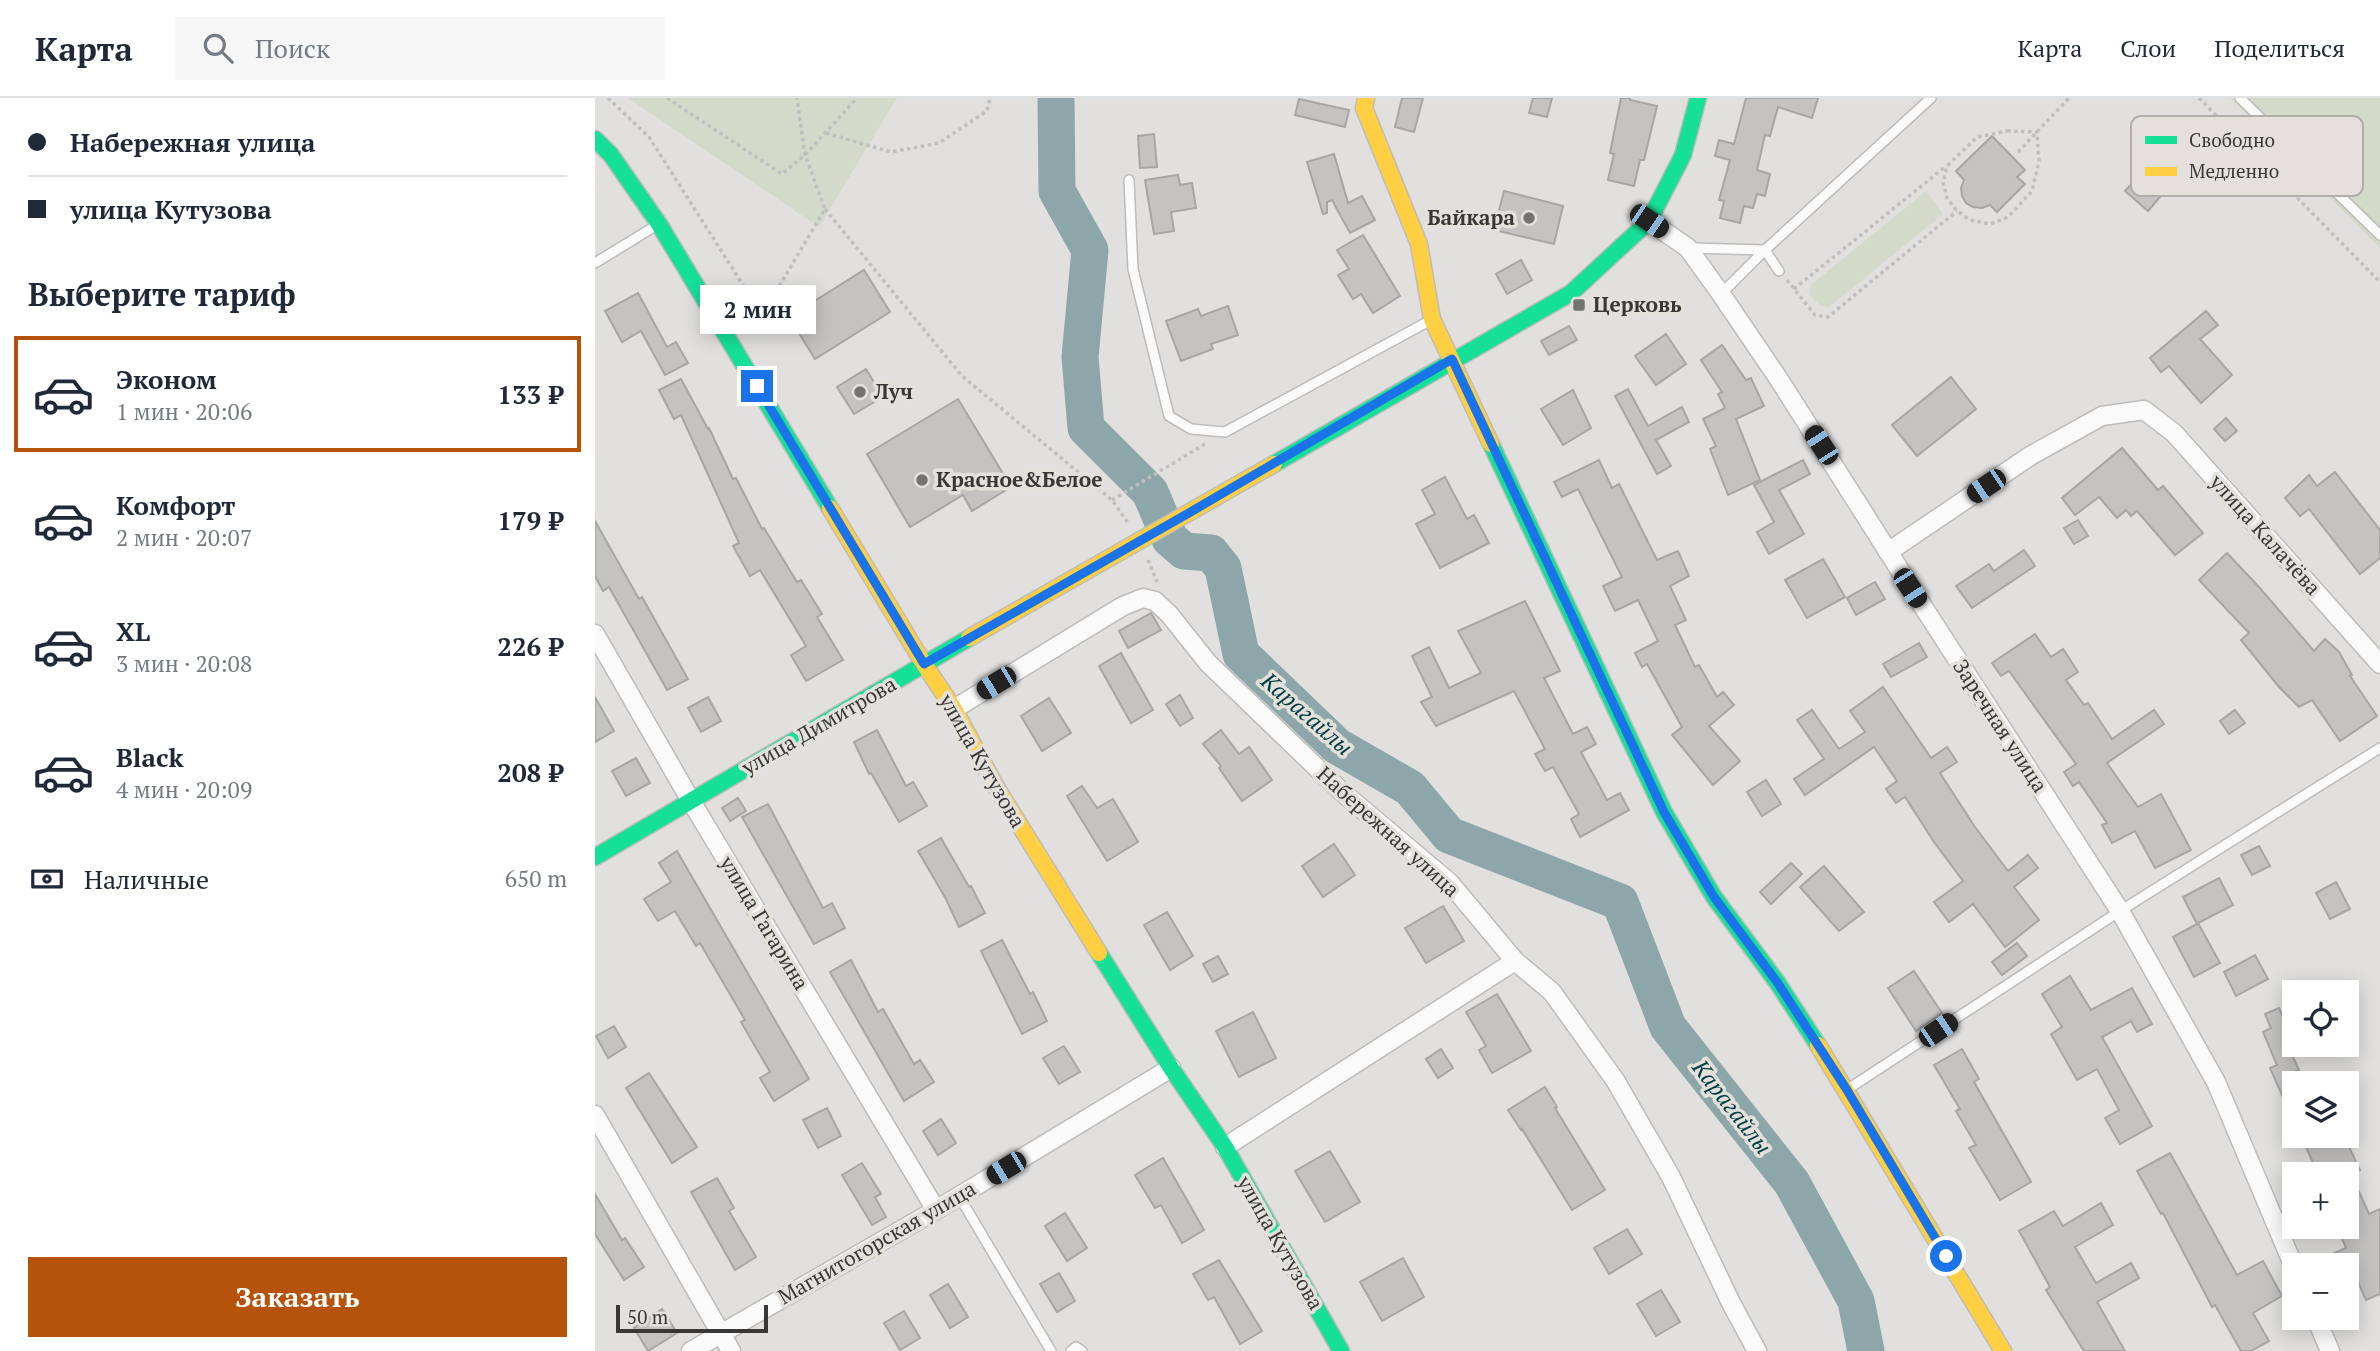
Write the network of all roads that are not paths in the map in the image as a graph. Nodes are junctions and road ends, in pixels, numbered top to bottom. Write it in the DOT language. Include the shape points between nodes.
graph roads {
  1 [pos="1366,98"];
  2 [pos="1698,98"];
  3 [pos="1931,98"];
  4 [pos="2241,98"];
  5 [pos="2259,116"];
  6 [pos="595,139"];
  7 [pos="1129,180"];
  8 [pos="2340,196"];
  9 [pos="1649,221"];
  10 [pos="659,224"];
  11 [pos="2380,235"];
  12 [pos="1688,248"];
  13 [pos="1765,250"];
  14 [pos="595,263"];
  15 [pos="1779,271"];
  16 [pos="1721,294"];
  17 [pos="1432,319"];
  18 [pos="1452,359"];
  19 [pos="1888,552"];
  20 [pos="595,634"];
  21 [pos="924,664"];
  22 [pos="2380,664"];
  23 [pos="954,709"];
  24 [pos="2380,748"];
  25 [pos="691,801"];
  26 [pos="595,857"];
  27 [pos="2120,911"];
  28 [pos="1515,961"];
  29 [pos="1171,1068"];
  30 [pos="1847,1090"];
  31 [pos="595,1115"];
  32 [pos="1225,1147"];
  33 [pos="959,1196"];
  34 [pos="936,1210"];
  35 [pos="2288,1253"];
  36 [pos="2321,1330"];
  37 [pos="721,1334"];
  38 [pos="691,1351"];
  39 [pos="731,1351"];
  40 [pos="1051,1351"];
  41 [pos="1071,1351"];
  42 [pos="1082,1351"];
  43 [pos="1341,1351"];
  44 [pos="1757,1351"];
  45 [pos="2003,1351"];
  46 [pos="2330,1351"];
  1 -- 17 [label="main road" via="1364,108 1419,243"];
  2 -- 9 [label="main road" via="1683,155"];
  3 -- 13 [label="lane"];
  4 -- 5 [label="lane"];
  6 -- 10 [label="main road, улица Кутузова"];
  7 -- 17 [label="lane" via="1133,269 1169,416 1191,429 1225,432"];
  8 -- 11 [label="lane"];
  9 -- 12 [label="street, Заречная улица"];
  9 -- 18 [label="main road, улица Димитрова" via="1571,293"];
  10 -- 14 [label="lane"];
  10 -- 21 [label="main road, улица Кутузова"];
  12 -- 13 [label="lane"];
  12 -- 16 [label="street, Заречная улица"];
  13 -- 15 [label="lane"];
  13 -- 16 [label="lane"];
  16 -- 19 [label="street, Заречная улица"];
  17 -- 18 [label="main road"];
  18 -- 21 [label="main road, улица Димитрова"];
  18 -- 30 [label="main road" via="1664,812 1714,897 1777,982"];
  19 -- 22 [label="street, улица Калачёва" via="2030,456 2102,416 2144,411 2174,433"];
  19 -- 27 [label="street, Заречная улица"];
  20 -- 25 [label="street, улица Гагарина"];
  21 -- 23 [label="main road, улица Кутузова"];
  21 -- 25 [label="main road, улица Димитрова"];
  23 -- 28 [label="street, Набережная улица" via="1123,606 1143,598 1155,601 1208,663 1284,737 1450,883"];
  23 -- 29 [label="main road, улица Кутузова" via="996,787"];
  24 -- 27 [label="lane"];
  25 -- 26 [label="main road, улица Димитрова"];
  25 -- 34 [label="street, улица Гагарина"];
  27 -- 30 [label="lane"];
  27 -- 35 [label="street, Заречная улица" via="2216,1082"];
  28 -- 32 [label="street"];
  28 -- 44 [label="street, Набережная улица" via="1552,992 1615,1080 1671,1177"];
  29 -- 32 [label="main road, улица Кутузова"];
  29 -- 33 [label="street, Магнитогорская улица"];
  30 -- 45 [label="main road"];
  31 -- 37 [label="street"];
  32 -- 43 [label="main road, улица Кутузова"];
  33 -- 34 [label="street, Магнитогорская улица"];
  33 -- 40 [label="lane"];
  34 -- 37 [label="street, Магнитогорская улица"];
  36 -- 46 [label="street"];
  37 -- 38 [label="street, Магнитогорская улица"];
  37 -- 39 [label="street"];
  41 -- 42 [label="lane" via="1076,1347"];
}
